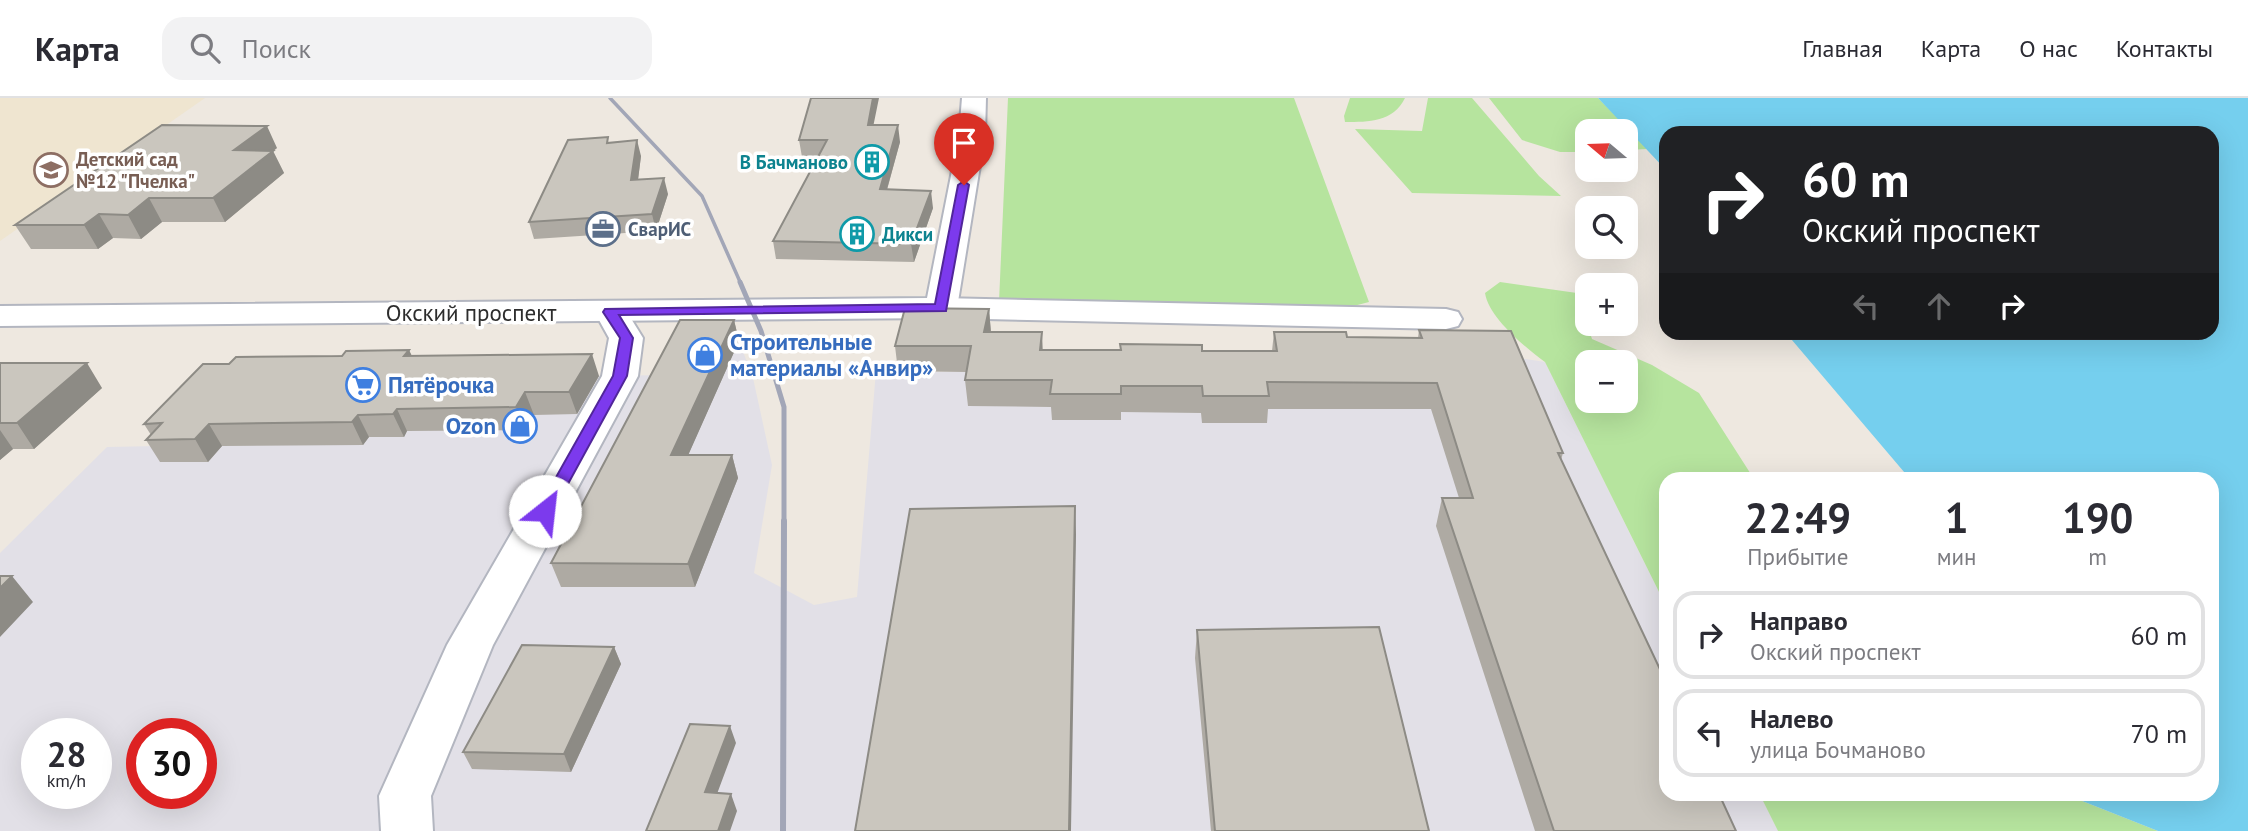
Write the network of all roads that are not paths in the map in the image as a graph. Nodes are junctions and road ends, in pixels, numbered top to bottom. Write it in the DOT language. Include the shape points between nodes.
graph roads {
  1 [pos="974,98"];
  2 [pos="941,308"];
  3 [pos="610,312"];
  4 [pos="0,316"];
  5 [pos="1446,319"];
  6 [pos="407,831"];
  1 -- 2 [label="main road" via="972,135"];
  2 -- 3 [label="main road, Окский проспект"];
  2 -- 5 [label="main road, Окский проспект"];
  3 -- 4 [label="main road, Окский проспект"];
  3 -- 6 [label="main road" via="626,338 620,376 470,645 405,796"];
}
